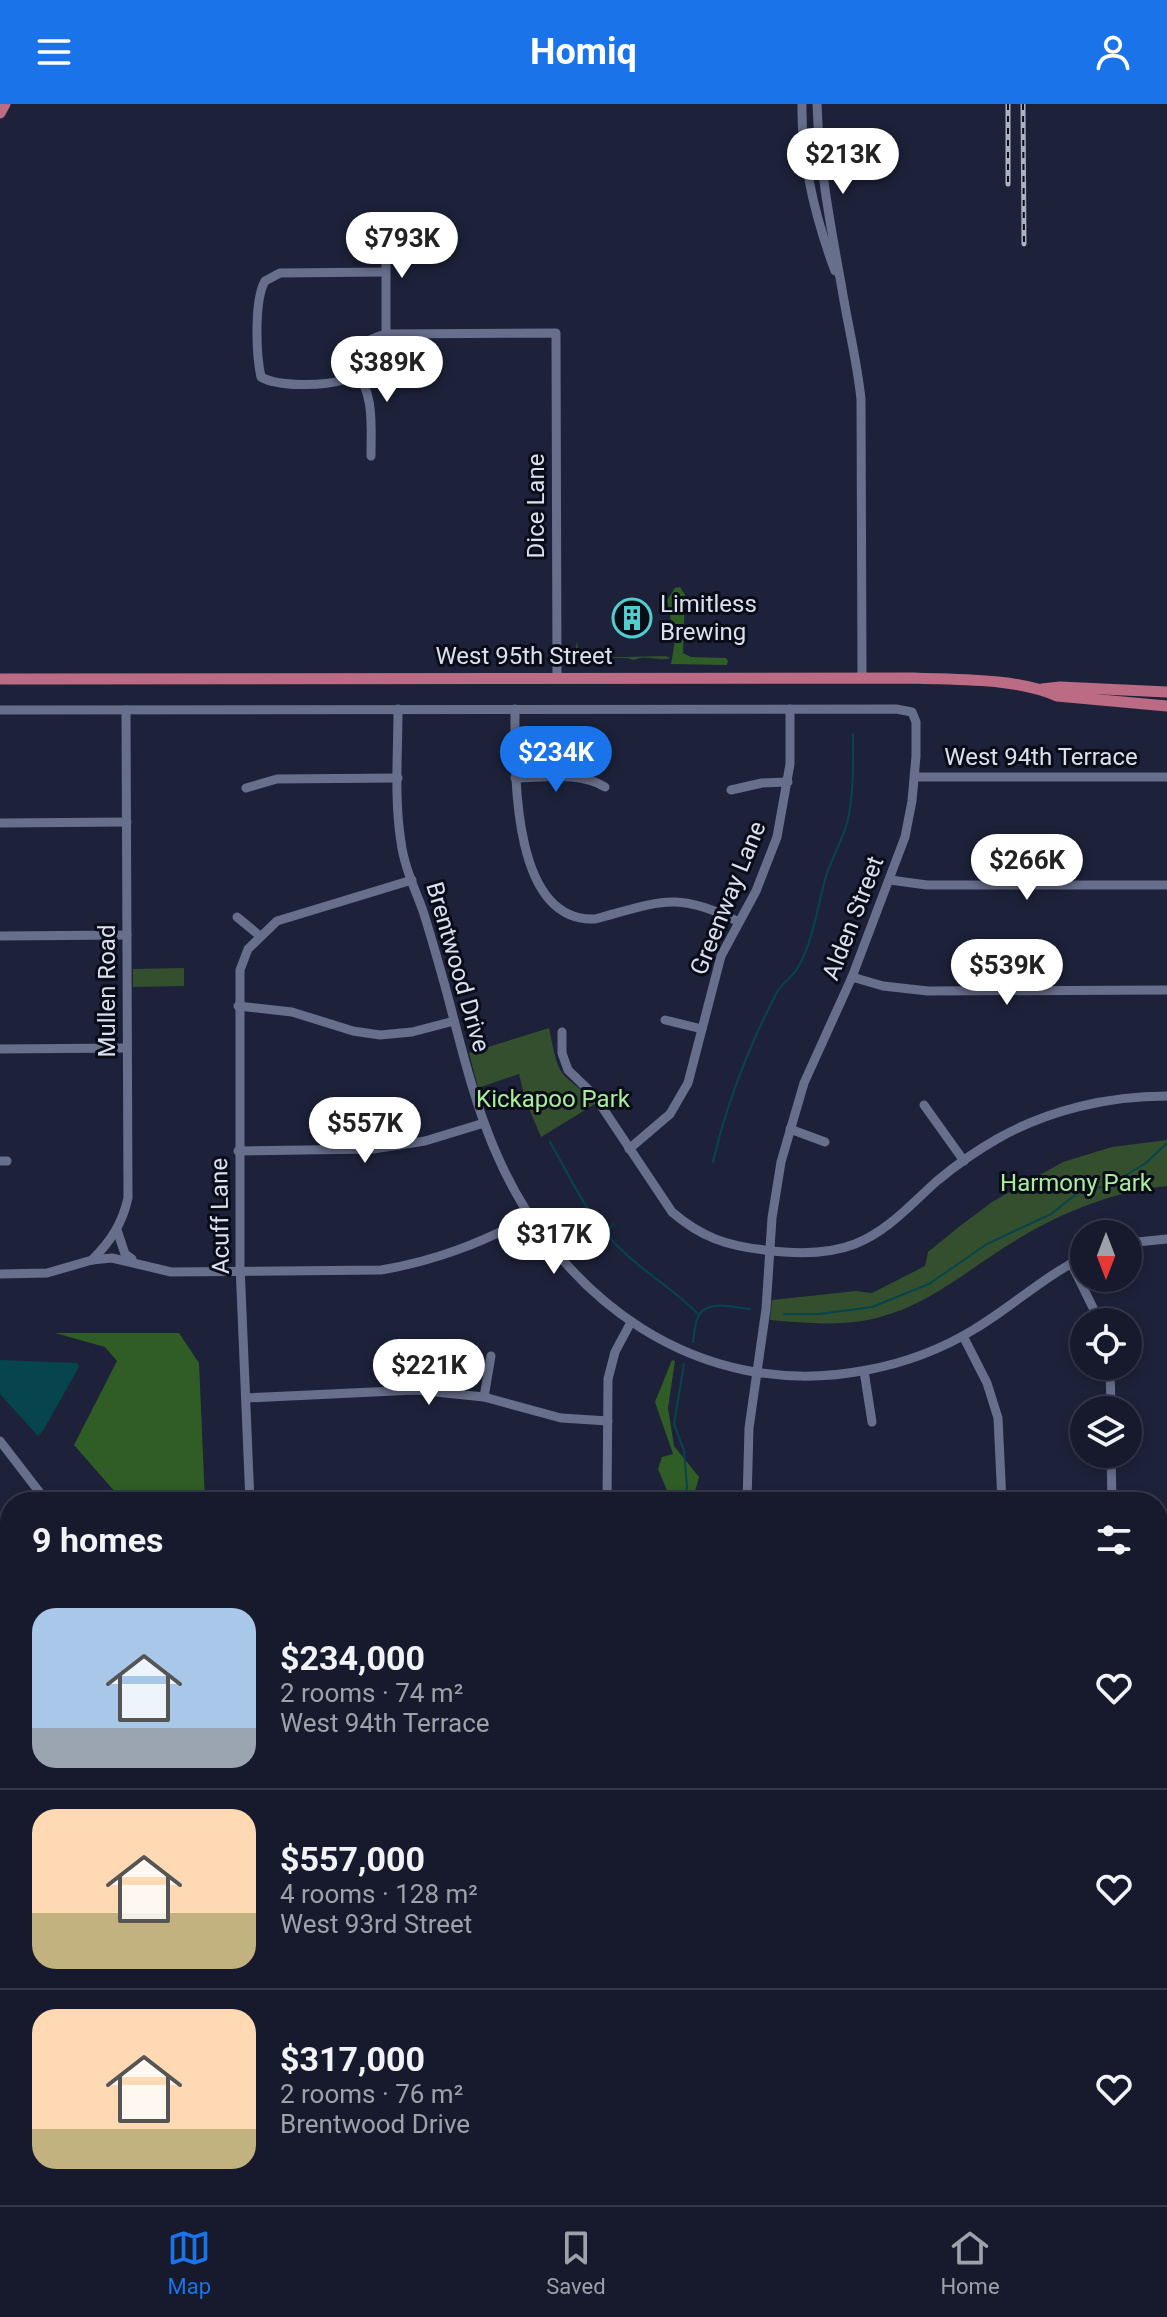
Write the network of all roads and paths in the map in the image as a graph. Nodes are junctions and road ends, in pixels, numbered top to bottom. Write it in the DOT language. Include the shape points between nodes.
graph roads {
  1 [pos="5,104"];
  2 [pos="802,104"];
  3 [pos="817,104"];
  4 [pos="0,113"];
  5 [pos="386,225"];
  6 [pos="385,272"];
  7 [pos="842,290"];
  8 [pos="386,334"];
  9 [pos="353,367"];
  10 [pos="371,456"];
  11 [pos="862,677"];
  12 [pos="557,678"];
  13 [pos="2,680"];
  14 [pos="1042,689"];
  15 [pos="1167,692"];
  16 [pos="1167,706"];
  17 [pos="398,709"];
  18 [pos="515,709"];
  19 [pos="790,709"];
  20 [pos="0,710"];
  21 [pos="126,710"];
  22 [pos="915,777"];
  23 [pos="1167,777"];
  24 [pos="398,778"];
  25 [pos="515,778"];
  26 [pos="788,782"];
  27 [pos="605,787"];
  28 [pos="246,788"];
  29 [pos="731,790"];
  30 [pos="127,822"];
  31 [pos="0,823"];
  32 [pos="412,880"];
  33 [pos="890,880"];
  34 [pos="1167,885"];
  35 [pos="237,917"];
  36 [pos="739,922"];
  37 [pos="127,935"];
  38 [pos="0,936"];
  39 [pos="260,936"];
  40 [pos="852,977"];
  41 [pos="1167,990"];
  42 [pos="238,1006"];
  43 [pos="665,1020"];
  44 [pos="454,1021"];
  45 [pos="702,1029"];
  46 [pos="562,1032"];
  47 [pos="127,1048"];
  48 [pos="0,1049"];
  49 [pos="1167,1096"];
  50 [pos="924,1105"];
  51 [pos="484,1123"];
  52 [pos="790,1129"];
  53 [pos="825,1142"];
  54 [pos="629,1149"];
  55 [pos="238,1151"];
  56 [pos="964,1161"];
  57 [pos="530,1217"];
  58 [pos="117,1230"];
  59 [pos="1167,1239"];
  60 [pos="1142,1242"];
  61 [pos="769,1251"];
  62 [pos="92,1260"];
  63 [pos="135,1261"];
  64 [pos="1070,1264"];
  65 [pos="241,1273"];
  66 [pos="0,1274"];
  67 [pos="631,1322"];
  68 [pos="963,1336"];
  69 [pos="491,1356"];
  70 [pos="864,1371"];
  71 [pos="756,1372"];
  72 [pos="484,1397"];
  73 [pos="246,1398"];
  74 [pos="608,1421"];
  75 [pos="872,1422"];
  76 [pos="0,1441"];
  77 [pos="1111,1468"];
  78 [pos="35,1492"];
  79 [pos="250,1492"];
  80 [pos="607,1492"];
  81 [pos="747,1492"];
  82 [pos="1002,1492"];
  83 [pos="1112,1492"];
  1 -- 4 [label="main road"];
  2 -- 7 [label="street" via="811,195"];
  3 -- 7 [label="street"];
  5 -- 6 [label="street"];
  6 -- 8 [label="street"];
  6 -- 9 [label="street" via="280,273 260,289 261,377 270,382 326,383 343,380"];
  7 -- 11 [label="street" via="861,399"];
  8 -- 9 [label="street" via="358,348"];
  8 -- 12 [label="street, Dice Lane" via="556,333"];
  9 -- 10 [label="street" via="366,386 371,408"];
  11 -- 12 [label="main road, West 95th Street"];
  11 -- 14 [label="main road, West 95th Street"];
  12 -- 13 [label="main road, West 95th Street"];
  14 -- 15 [label="main road, West 95th Street"];
  14 -- 16 [label="main road, West 95th Street" via="1057,696"];
  17 -- 18 [label="street"];
  17 -- 21 [label="street"];
  17 -- 24 [label="street, Brentwood Drive"];
  18 -- 19 [label="street"];
  18 -- 25 [label="street"];
  19 -- 22 [label="street, Alden Street" via="912,712"];
  19 -- 26 [label="street, Greenway Lane"];
  20 -- 21 [label="street"];
  21 -- 30 [label="street, Mullen Road"];
  22 -- 23 [label="street, West 94th Terrace"];
  22 -- 33 [label="street, Alden Street" via="905,837"];
  24 -- 28 [label="street" via="277,779"];
  24 -- 32 [label="street, Brentwood Drive" via="401,844"];
  25 -- 27 [label="street" via="573,778"];
  25 -- 36 [label="street" via="518,818 530,862 550,899 570,915 595,919 677,901 710,907"];
  26 -- 29 [label="street, Greenway Lane"];
  26 -- 36 [label="street, Greenway Lane" via="766,869"];
  30 -- 31 [label="street"];
  30 -- 37 [label="street, Mullen Road"];
  32 -- 39 [label="street, Acuff Lane" via="290,915"];
  32 -- 44 [label="street, Brentwood Drive"];
  33 -- 34 [label="street" via="927,885"];
  33 -- 40 [label="street, Alden Street"];
  35 -- 39 [label="street"];
  36 -- 45 [label="street, Greenway Lane" via="721,956"];
  37 -- 38 [label="street"];
  37 -- 47 [label="street, Mullen Road"];
  39 -- 42 [label="street, Acuff Lane" via="240,970"];
  40 -- 41 [label="street" via="928,991"];
  40 -- 52 [label="street, Alden Street"];
  42 -- 44 [label="street" via="292,1012 380,1035"];
  42 -- 55 [label="street, Acuff Lane"];
  43 -- 45 [label="street"];
  44 -- 51 [label="street, Brentwood Drive"];
  45 -- 54 [label="street, Greenway Lane" via="677,1106"];
  46 -- 54 [label="street" via="568,1070 594,1095"];
  47 -- 48 [label="street"];
  47 -- 58 [label="street, Mullen Road" via="128,1198"];
  49 -- 56 [label="street" via="1117,1099 1055,1114 1001,1137"];
  50 -- 56 [label="street"];
  51 -- 55 [label="street" via="425,1141 373,1149"];
  51 -- 57 [label="street, Brentwood Drive"];
  52 -- 53 [label="street"];
  52 -- 61 [label="street, Alden Street"];
  54 -- 61 [label="street" via="659,1195 688,1226 714,1241"];
  55 -- 65 [label="street, Acuff Lane"];
  56 -- 61 [label="street" via="893,1222 855,1244 817,1253"];
  57 -- 65 [label="street" via="471,1247 412,1265 365,1272"];
  57 -- 67 [label="street, Brentwood Drive" via="577,1277"];
  58 -- 62 [label="street, Mullen Road"];
  58 -- 63 [label="street" via="125,1254"];
  59 -- 60 [label="street"];
  61 -- 71 [label="street, Alden Street"];
  62 -- 63 [label="street"];
  62 -- 66 [label="street" via="47,1273"];
  63 -- 65 [label="street" via="171,1272"];
  64 -- 68 [label="street, Brentwood Drive"];
  65 -- 73 [label="street, Acuff Lane"];
  67 -- 71 [label="street, Brentwood Drive" via="691,1354"];
  67 -- 74 [label="street" via="610,1370"];
  68 -- 70 [label="street, Brentwood Drive" via="916,1357"];
  68 -- 82 [label="street" via="998,1418"];
  69 -- 72 [label="street"];
  70 -- 71 [label="street, Brentwood Drive" via="813,1376"];
  70 -- 75 [label="street"];
  71 -- 81 [label="street, Alden Street"];
  72 -- 73 [label="street" via="388,1390"];
  72 -- 74 [label="street" via="561,1418"];
  73 -- 79 [label="street, Acuff Lane"];
  74 -- 80 [label="street"];
  76 -- 78 [label="street"];
  77 -- 83 [label="street"];
}
